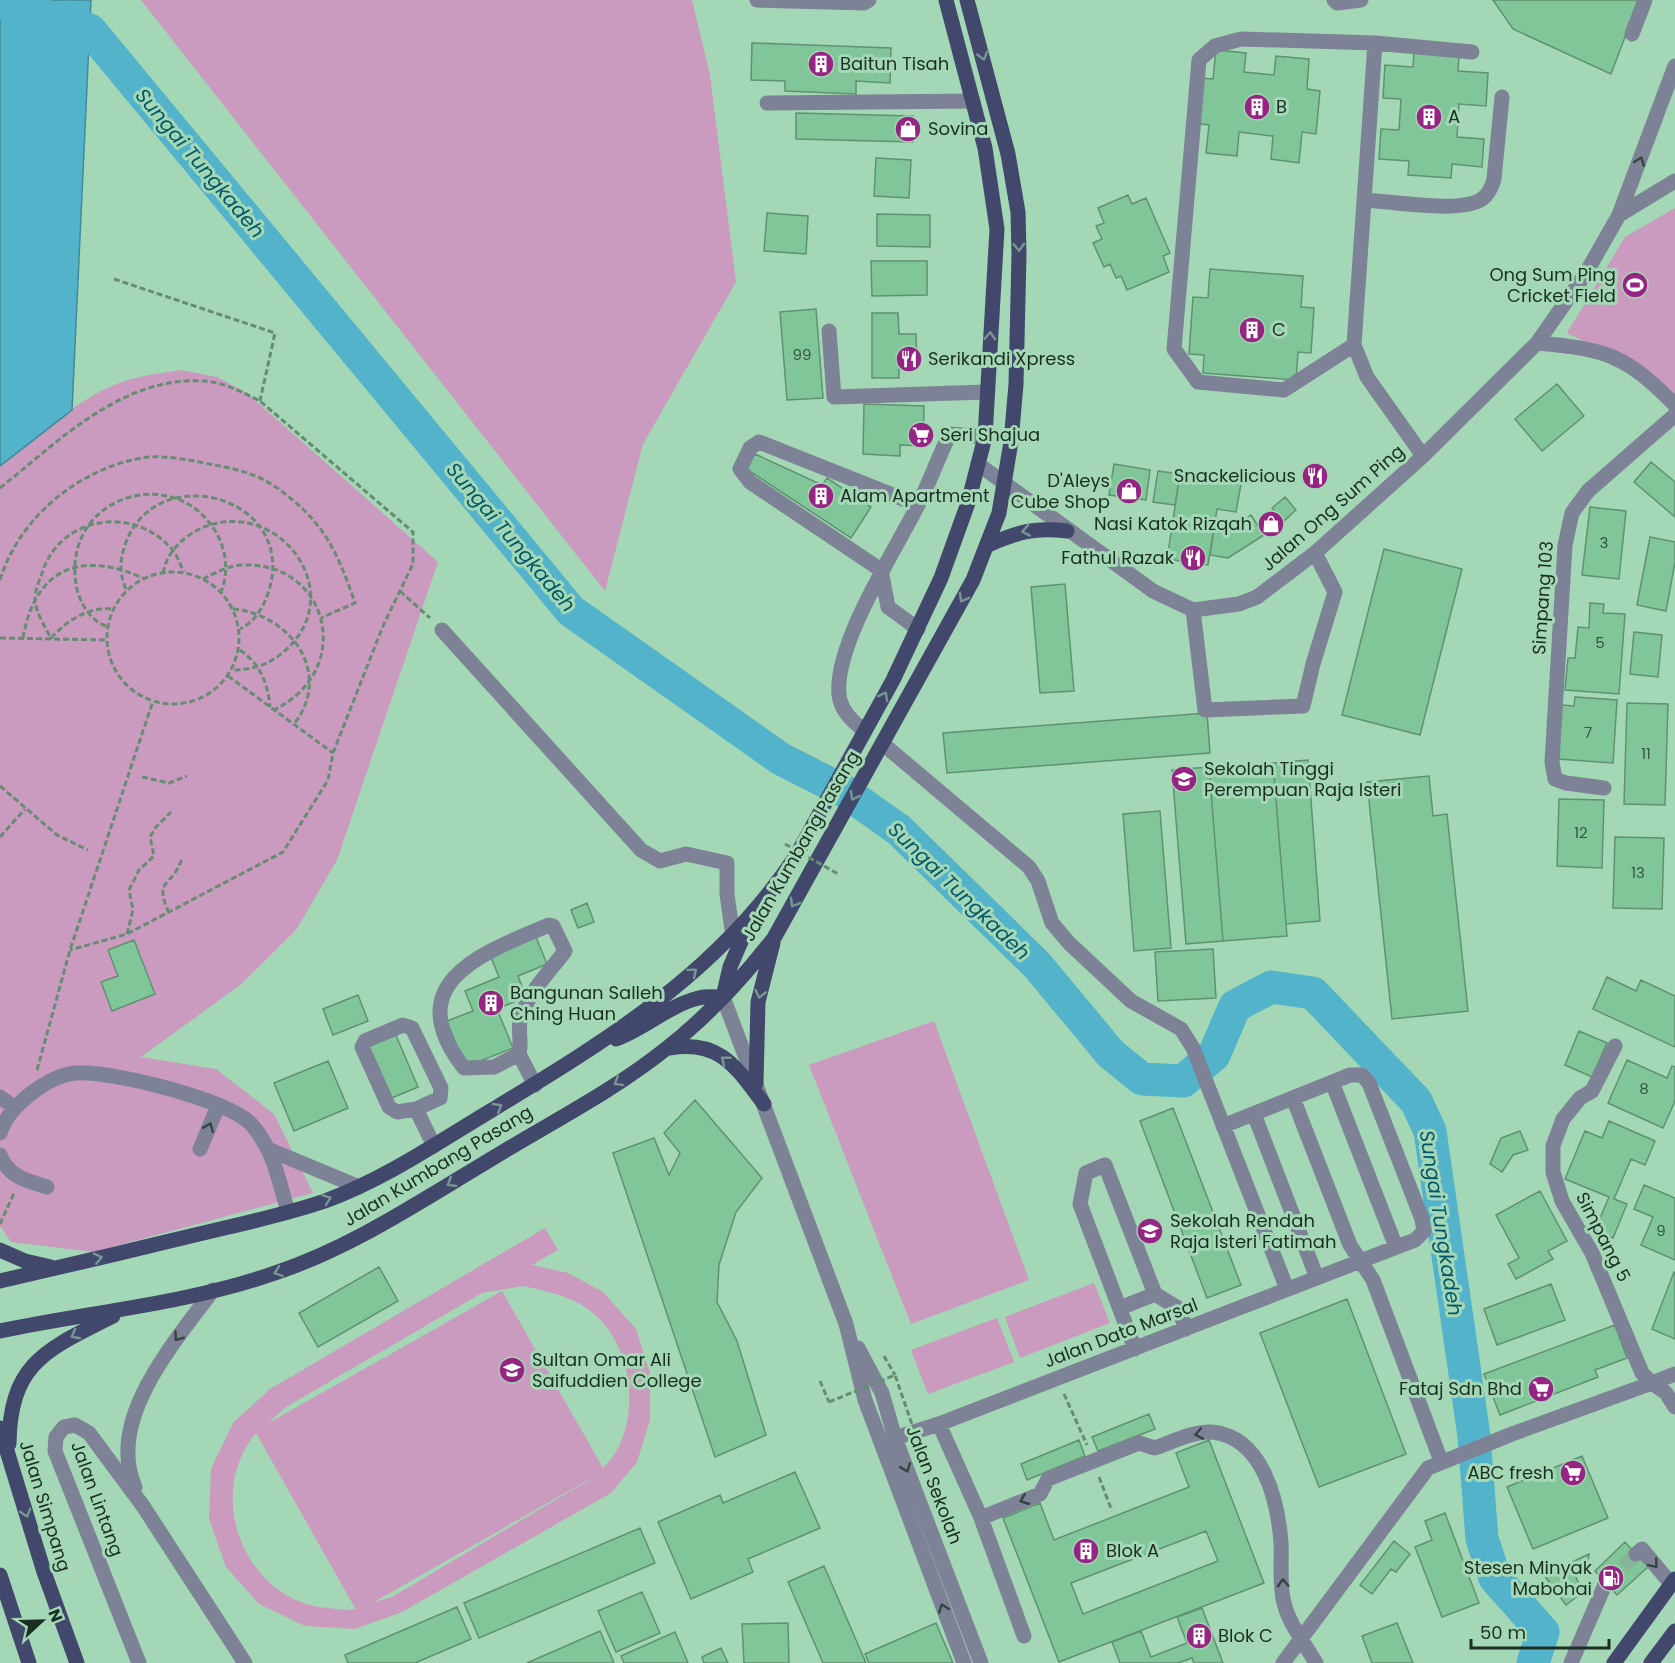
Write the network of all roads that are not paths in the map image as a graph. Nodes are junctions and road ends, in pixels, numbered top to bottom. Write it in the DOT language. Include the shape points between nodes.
graph roads {
  1 [pos="757,0"];
  2 [pos="869,0"];
  3 [pos="946,0"];
  4 [pos="967,0"];
  5 [pos="1334,0"];
  6 [pos="1361,0"];
  7 [pos="1645,0"];
  8 [pos="1632,34"];
  9 [pos="1375,43"];
  10 [pos="1472,52"];
  11 [pos="1675,66"];
  12 [pos="1502,97"];
  13 [pos="973,101"];
  14 [pos="767,103"];
  15 [pos="1675,181"];
  16 [pos="1364,200"];
  17 [pos="1619,215"];
  18 [pos="829,331"];
  19 [pos="1537,343"];
  20 [pos="1354,345"];
  21 [pos="986,392"];
  22 [pos="1675,405"];
  23 [pos="1675,415"];
  24 [pos="985,437"];
  25 [pos="1423,456"];
  26 [pos="978,464"];
  27 [pos="1004,484"];
  28 [pos="918,506"];
  29 [pos="1067,531"];
  30 [pos="988,545"];
  31 [pos="1315,553"];
  32 [pos="881,570"];
  33 [pos="1193,610"];
  34 [pos="442,630"];
  35 [pos="918,630"];
  36 [pos="865,730"];
  37 [pos="883,744"];
  38 [pos="1604,788"];
  39 [pos="753,915"];
  40 [pos="733,937"];
  41 [pos="774,938"];
  42 [pos="723,997"];
  43 [pos="1615,1046"];
  44 [pos="598,1047"];
  45 [pos="666,1049"];
  46 [pos="519,1054"];
  47 [pos="1332,1082"];
  48 [pos="756,1083"];
  49 [pos="535,1084"];
  50 [pos="0,1097"];
  51 [pos="1293,1098"];
  52 [pos="764,1104"];
  53 [pos="218,1106"];
  54 [pos="14,1107"];
  55 [pos="416,1109"];
  56 [pos="1254,1114"];
  57 [pos="1223,1126"];
  58 [pos="0,1133"];
  59 [pos="434,1146"];
  60 [pos="200,1149"];
  61 [pos="270,1150"];
  62 [pos="0,1155"];
  63 [pos="47,1187"];
  64 [pos="359,1187"];
  65 [pos="288,1212"];
  66 [pos="1396,1247"];
  67 [pos="0,1250"];
  68 [pos="1360,1261"];
  69 [pos="57,1268"];
  70 [pos="1317,1278"];
  71 [pos="0,1281"];
  72 [pos="1287,1289"];
  73 [pos="213,1290"];
  74 [pos="1155,1294"];
  75 [pos="1120,1308"];
  76 [pos="127,1309"];
  77 [pos="846,1324"];
  78 [pos="1186,1329"];
  79 [pos="0,1331"];
  80 [pos="1135,1348"];
  81 [pos="1675,1374"];
  82 [pos="1652,1383"];
  83 [pos="1675,1407"];
  84 [pos="939,1424"];
  85 [pos="0,1428"];
  86 [pos="894,1438"];
  87 [pos="9,1457"];
  88 [pos="1440,1461"];
  89 [pos="143,1506"];
  90 [pos="981,1518"];
  91 [pos="1636,1554"];
  92 [pos="0,1575"];
  93 [pos="1606,1582"];
  94 [pos="1673,1582"];
  95 [pos="1675,1631"];
  96 [pos="1024,1636"];
  97 [pos="1301,1638"];
  98 [pos="29,1663"];
  99 [pos="76,1663"];
  100 [pos="139,1663"];
  101 [pos="245,1663"];
  102 [pos="964,1663"];
  103 [pos="981,1663"];
  104 [pos="1283,1663"];
  105 [pos="1316,1663"];
  106 [pos="1571,1663"];
  107 [pos="1614,1663"];
  108 [pos="1651,1663"];
  1 -- 2 [label="street"];
  3 -- 13 [label="main road, Jalan Kumbang Pasang"];
  4 -- 27 [label="main road, Jalan Kumbang Pasang, one-way" via="1008,154 1018,212 1016,384"];
  5 -- 6 [label="street"];
  7 -- 8 [label="street"];
  9 -- 10 [label="street"];
  9 -- 16 [label="street"];
  9 -- 20 [label="street" via="1241,39 1215,46 1199,60 1174,350 1198,382 1284,390"];
  17 -- 11 [label="street, Jalan Ong Sum Ping, one-way"];
  12 -- 16 [label="street" via="1494,179 1482,199 1458,206"];
  13 -- 14 [label="street"];
  21 -- 13 [label="main road, Jalan Kumbang Pasang, one-way" via="997,229 986,148"];
  15 -- 17 [label="street"];
  16 -- 20 [label="street"];
  17 -- 19 [label="street, Jalan Ong Sum Ping" via="1586,273"];
  18 -- 21 [label="street" via="834,397"];
  19 -- 22 [label="street" via="1579,347 1617,357 1650,379"];
  19 -- 25 [label="street, Jalan Ong Sum Ping"];
  20 -- 25 [label="street" via="1367,377"];
  21 -- 24 [label="main road, Jalan Kumbang Pasang"];
  23 -- 38 [label="street, Simpang 103" via="1588,490 1572,513 1565,545 1552,762 1555,779"];
  24 -- 26 [label="main road, Jalan Kumbang Pasang"];
  24 -- 28 [label="street" via="950,434"];
  25 -- 31 [label="street, Jalan Ong Sum Ping"];
  26 -- 27 [label="street, Jalan Ong Sum Ping"];
  26 -- 35 [label="main road, Jalan Kumbang Pasang" via="955,542"];
  27 -- 29 [label="street, Jalan Ong Sum Ping"];
  27 -- 30 [label="main road, Jalan Kumbang Pasang"];
  28 -- 32 [label="street"];
  28 -- 32 [label="street" via="759,442 750,448 740,469 750,482"];
  29 -- 30 [label="main road, one-way" via="1021,531"];
  29 -- 33 [label="street, Jalan Ong Sum Ping" via="1153,591"];
  30 -- 37 [label="main road, Jalan Kumbang Pasang, one-way" via="973,580"];
  31 -- 33 [label="street, Jalan Ong Sum Ping" via="1257,597 1217,609"];
  31 -- 33 [label="street" via="1335,592 1303,706 1205,710"];
  32 -- 35 [label="street" via="888,607"];
  32 -- 36 [label="street" via="842,662 839,696 850,720"];
  34 -- 40 [label="street" via="641,850 660,861 686,854 727,863"];
  36 -- 35 [label="main road, Jalan Kumbang Pasang, one-way"];
  36 -- 39 [label="main road, Jalan Kumbang Pasang" via="796,856"];
  37 -- 41 [label="main road, Jalan Kumbang Pasang, one-way"];
  37 -- 57 [label="street" via="1029,867 1038,880 1052,923 1069,943 1131,1001 1181,1029 1193,1048"];
  39 -- 40 [label="main road, Jalan Kumbang Pasang"];
  39 -- 42 [label="main road" via="730,967"];
  44 -- 40 [label="main road, Jalan Kumbang Pasang, one-way"];
  41 -- 42 [label="main road, Jalan Kumbang Pasang"];
  41 -- 48 [label="main road, one-way" via="758,1002"];
  42 -- 44 [label="main road" via="701,997 687,1002 636,1032"];
  42 -- 45 [label="main road, Jalan Kumbang Pasang"];
  42 -- 48 [label="street, Jalan Sekolah"];
  43 -- 82 [label="street, Simpang 5" via="1592,1091 1580,1098 1563,1119 1553,1146 1553,1172 1562,1201 1592,1253 1642,1373"];
  44 -- 49 [label="main road, Jalan Kumbang Pasang"];
  52 -- 45 [label="main road, one-way" via="726,1059 691,1044"];
  45 -- 73 [label="main road, Jalan Kumbang Pasang, one-way" via="361,1236 320,1257"];
  46 -- 46 [label="street" via="525,1007 565,951 549,925 485,951 469,963 451,982 439,1009 447,1043 464,1068 494,1067"];
  46 -- 49 [label="street"];
  47 -- 51 [label="street"];
  47 -- 66 [label="street"];
  47 -- 66 [label="street, Jalan Dato Marsal" via="1362,1075 1369,1083 1422,1219 1424,1231 1415,1240"];
  48 -- 52 [label="street, Jalan Sekolah"];
  59 -- 49 [label="main road, Jalan Kumbang Pasang, one-way"];
  50 -- 54 [label="street"];
  51 -- 56 [label="street"];
  51 -- 68 [label="street" via="1350,1245"];
  52 -- 77 [label="street, Jalan Sekolah"];
  53 -- 54 [label="street" via="153,1083 74,1073 44,1086"];
  60 -- 53 [label="street, one-way"];
  53 -- 61 [label="street" via="251,1123"];
  54 -- 58 [label="street"];
  55 -- 55 [label="street" via="440,1098 442,1093 412,1028 403,1025 365,1041 362,1047 389,1107 397,1112"];
  55 -- 59 [label="street"];
  56 -- 57 [label="street"];
  56 -- 70 [label="street"];
  57 -- 72 [label="street"];
  59 -- 64 [label="main road, Jalan Kumbang Pasang"];
  61 -- 64 [label="street"];
  61 -- 65 [label="street"];
  62 -- 63 [label="street" via="14,1176"];
  65 -- 64 [label="main road, Jalan Kumbang Pasang, one-way"];
  69 -- 65 [label="main road, Jalan Kumbang Pasang, one-way"];
  66 -- 68 [label="street, Jalan Dato Marsal"];
  67 -- 69 [label="main road"];
  68 -- 70 [label="street, Jalan Dato Marsal"];
  68 -- 88 [label="street" via="1373,1280"];
  69 -- 71 [label="main road, Jalan Kumbang Pasang"];
  70 -- 72 [label="street, Jalan Dato Marsal"];
  72 -- 78 [label="street, Jalan Dato Marsal"];
  73 -- 76 [label="main road, Jalan Kumbang Pasang"];
  73 -- 89 [label="street, Jalan Lintang, one-way" via="165,1355 139,1401 128,1453 130,1476"];
  74 -- 75 [label="street"];
  74 -- 75 [label="street" via="1105,1165 1086,1173 1080,1204"];
  74 -- 78 [label="street" via="1178,1308"];
  75 -- 80 [label="street"];
  76 -- 79 [label="main road, Jalan Kumbang Pasang"];
  76 -- 87 [label="main road, one-way" via="43,1353 26,1373 9,1419"];
  77 -- 86 [label="street, Jalan Sekolah" via="882,1392"];
  102 -- 77 [label="street, Jalan Sekolah, one-way" via="865,1400"];
  78 -- 80 [label="street, Jalan Dato Marsal"];
  80 -- 84 [label="street, Jalan Dato Marsal"];
  81 -- 82 [label="street"];
  82 -- 83 [label="street, Simpang 5" via="1666,1393"];
  82 -- 88 [label="street"];
  84 -- 86 [label="street, Jalan Dato Marsal"];
  84 -- 90 [label="street"];
  85 -- 87 [label="main road, Jalan Simpang"];
  86 -- 103 [label="street, Jalan Sekolah, one-way"];
  87 -- 99 [label="main road, Jalan Simpang, one-way"];
  88 -- 97 [label="street" via="1418,1479"];
  89 -- 100 [label="street, Jalan Lintang" via="89,1433 75,1425 64,1427 56,1437 56,1451"];
  89 -- 101 [label="street, Jalan Lintang"];
  90 -- 96 [label="street"];
  97 -- 90 [label="street, one-way" via="1283,1601 1276,1509 1266,1476 1257,1460 1225,1435 1197,1433 1155,1449 1139,1443 1048,1479 1040,1494"];
  91 -- 94 [label="street, one-way" via="1641,1549"];
  92 -- 98 [label="main road"];
  93 -- 106 [label="street"];
  94 -- 107 [label="main road"];
  95 -- 108 [label="main road"];
  97 -- 104 [label="street"];
  97 -- 105 [label="street"];
}
